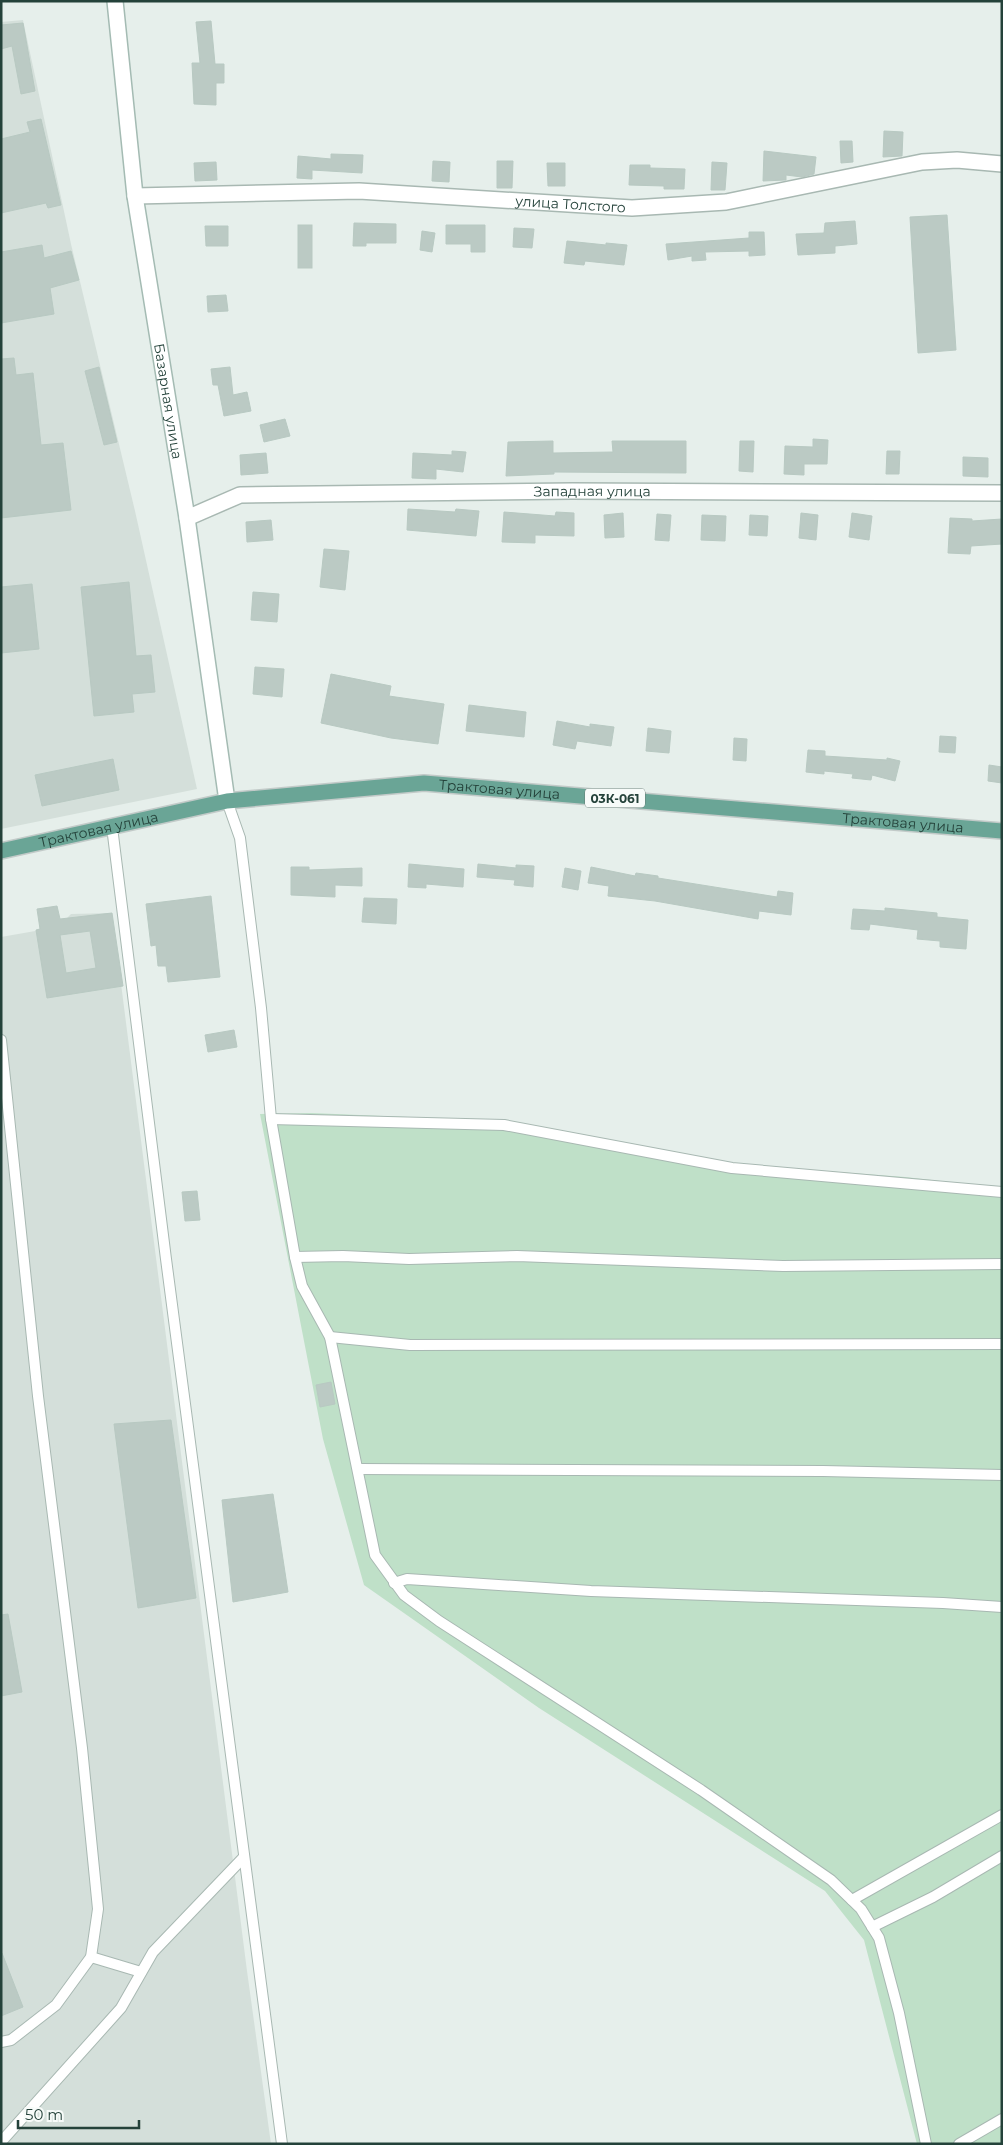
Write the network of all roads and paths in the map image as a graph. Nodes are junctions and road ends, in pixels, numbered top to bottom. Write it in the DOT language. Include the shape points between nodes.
graph roads {
  1 [pos="115,1"];
  2 [pos="1002,164"];
  3 [pos="135,196"];
  4 [pos="1002,493"];
  5 [pos="187,518"];
  6 [pos="227,801"];
  7 [pos="112,827"];
  8 [pos="1002,831"];
  9 [pos="1,851"];
  10 [pos="1,1040"];
  11 [pos="271,1119"];
  12 [pos="1002,1192"];
  13 [pos="295,1257"];
  14 [pos="1002,1264"];
  15 [pos="330,1337"];
  16 [pos="1002,1344"];
  17 [pos="359,1469"];
  18 [pos="1002,1475"];
  19 [pos="394,1583"];
  20 [pos="1002,1607"];
  21 [pos="1002,1816"];
  22 [pos="1002,1856"];
  23 [pos="244,1857"];
  24 [pos="852,1900"];
  25 [pos="872,1927"];
  26 [pos="91,1958"];
  27 [pos="141,1972"];
  28 [pos="1,2042"];
  29 [pos="1002,2118"];
  30 [pos="1,2142"];
  31 [pos="282,2144"];
  32 [pos="926,2144"];
  33 [pos="959,2144"];
  1 -- 3 [label="street, Базарная улица"];
  2 -- 3 [label="street, улица Толстого" via="957,160 922,162 726,202 632,208 359,191"];
  3 -- 5 [label="street, Базарная улица"];
  4 -- 5 [label="street, Западная улица" via="572,491 240,495"];
  5 -- 6 [label="street, Базарная улица"];
  6 -- 7 [label="main road, Трактовая улица"];
  6 -- 8 [label="main road, Трактовая улица / 03К-061" via="424,784"];
  6 -- 11 [label="lane" via="240,838"];
  7 -- 9 [label="main road, Трактовая улица"];
  7 -- 23 [label="lane"];
  10 -- 26 [label="lane" via="38,1396 82,1748 98,1909"];
  11 -- 12 [label="lane" via="504,1125 732,1168"];
  11 -- 13 [label="lane"];
  13 -- 14 [label="lane" via="408,1259 516,1256 783,1266"];
  13 -- 15 [label="lane" via="302,1286"];
  15 -- 16 [label="lane" via="410,1344"];
  15 -- 17 [label="lane"];
  17 -- 18 [label="lane"];
  17 -- 19 [label="lane" via="375,1555"];
  19 -- 20 [label="lane" via="407,1578 592,1591"];
  19 -- 24 [label="lane" via="404,1595 439,1621 700,1790 830,1880"];
  21 -- 24 [label="lane"];
  22 -- 25 [label="lane" via="933,1897"];
  23 -- 27 [label="lane" via="153,1952"];
  23 -- 31 [label="lane"];
  24 -- 25 [label="lane"];
  25 -- 32 [label="lane" via="879,1938 899,2013"];
  26 -- 27 [label="lane"];
  26 -- 28 [label="lane" via="56,2005 11,2040"];
  27 -- 30 [label="lane" via="121,2008"];
  29 -- 33 [label="lane"];
}
